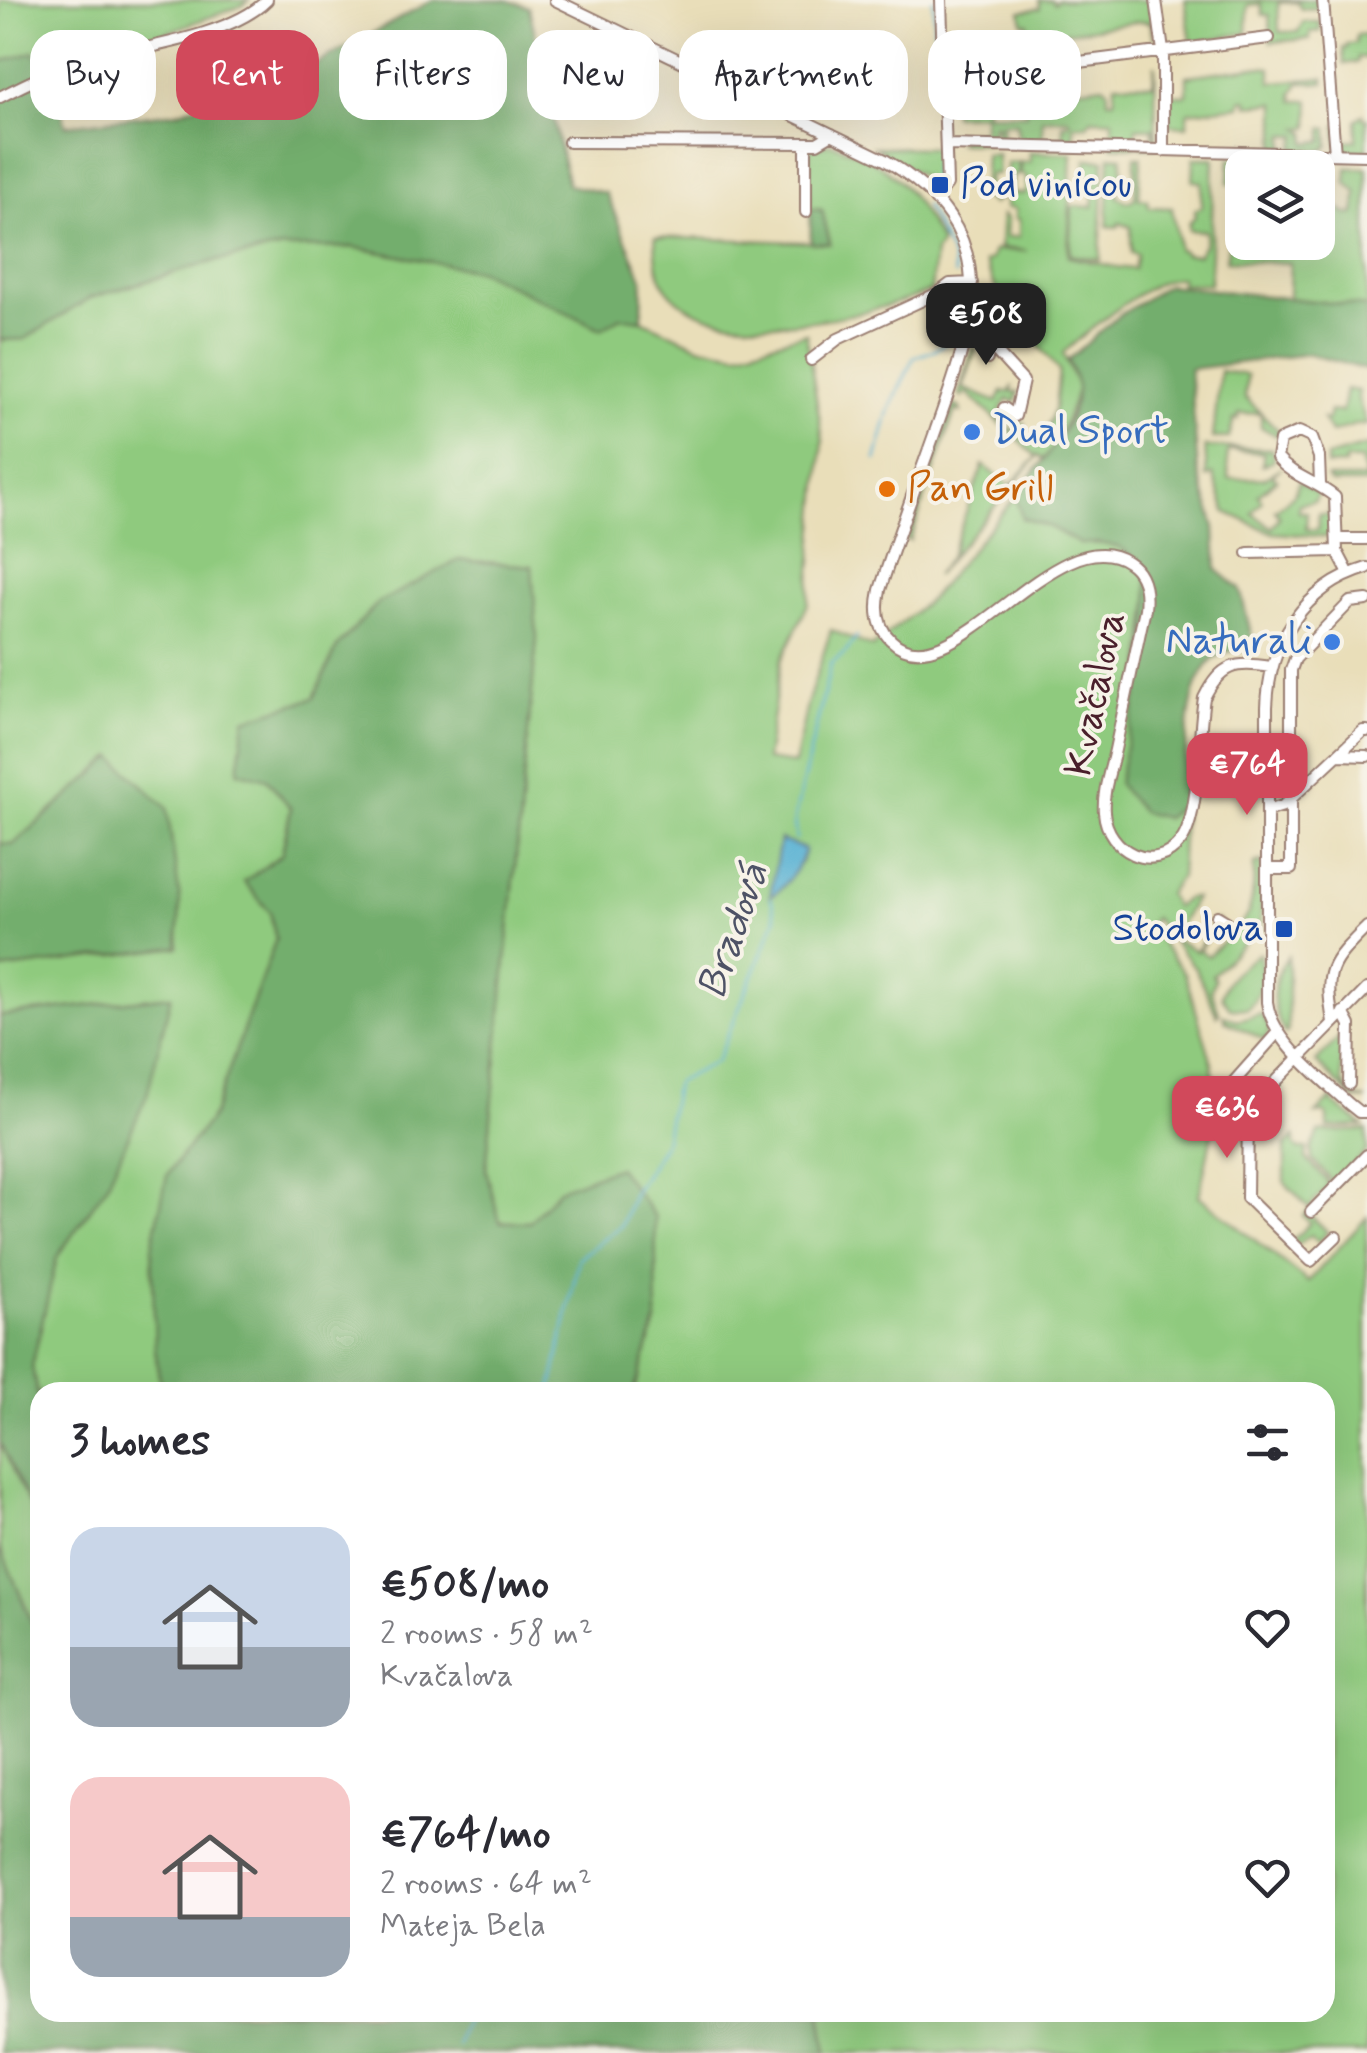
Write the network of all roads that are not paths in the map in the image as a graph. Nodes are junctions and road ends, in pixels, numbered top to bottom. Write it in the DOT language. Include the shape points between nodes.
graph roads {
  1 [pos="267,0"];
  2 [pos="555,0"];
  3 [pos="941,0"];
  4 [pos="1156,0"];
  5 [pos="1323,0"];
  6 [pos="1269,38"];
  7 [pos="1163,51"];
  8 [pos="1081,62"];
  9 [pos="0,97"];
  10 [pos="832,134"];
  11 [pos="569,142"];
  12 [pos="806,143"];
  13 [pos="948,145"];
  14 [pos="1334,150"];
  15 [pos="1163,152"];
  16 [pos="1225,153"];
  17 [pos="1335,154"];
  18 [pos="1367,155"];
  19 [pos="935,200"];
  20 [pos="806,212"];
  21 [pos="972,283"];
  22 [pos="970,322"];
  23 [pos="989,340"];
  24 [pos="986,359"];
  25 [pos="811,360"];
  26 [pos="1004,408"];
  27 [pos="1320,484"];
  28 [pos="1367,539"];
  29 [pos="1338,545"];
  30 [pos="1248,553"];
  31 [pos="1367,568"];
  32 [pos="1349,574"];
  33 [pos="1338,580"];
  34 [pos="1367,600"];
  35 [pos="1350,602"];
  36 [pos="1271,667"];
  37 [pos="1267,728"];
  38 [pos="1292,728"];
  39 [pos="1367,731"];
  40 [pos="1291,748"];
  41 [pos="1338,755"];
  42 [pos="1367,756"];
  43 [pos="1291,799"];
  44 [pos="1267,811"];
  45 [pos="1267,869"];
  46 [pos="1367,927"];
  47 [pos="1367,990"];
  48 [pos="1343,1012"];
  49 [pos="1333,1022"];
  50 [pos="1278,1032"];
  51 [pos="1300,1055"];
  52 [pos="1349,1084"];
  53 [pos="1231,1085"];
  54 [pos="1248,1110"];
  55 [pos="1367,1112"];
  56 [pos="1231,1129"];
  57 [pos="1367,1155"];
  58 [pos="1311,1212"];
  59 [pos="1336,1236"];
  1 -- 9 [label="street" via="222,27 62,68"];
  2 -- 10 [label="street, Kvačalova"];
  3 -- 13 [label="street"];
  4 -- 7 [label="street"];
  5 -- 14 [label="street"];
  6 -- 7 [label="street"];
  7 -- 8 [label="street"];
  7 -- 15 [label="street"];
  10 -- 12 [label="street"];
  10 -- 19 [label="street, Kvačalova" via="899,168"];
  11 -- 12 [label="street"];
  12 -- 20 [label="street"];
  13 -- 15 [label="street"];
  13 -- 19 [label="street" via="947,185"];
  15 -- 16 [label="street"];
  17 -- 18 [label="street"];
  19 -- 21 [label="street, Kvačalova" via="962,240"];
  21 -- 22 [label="street, Kvačalova"];
  21 -- 25 [label="street" via="947,286 838,339"];
  22 -- 23 [label="street"];
  22 -- 36 [label="street, Kvačalova" via="880,590 878,616 888,637 908,650 948,643 1090,553 1114,555 1136,568 1145,609 1104,809 1115,842 1140,857 1167,853 1186,834 1200,718 1212,682 1234,666"];
  23 -- 24 [label="street"];
  23 -- 26 [label="street" via="1023,381 1014,416"];
  27 -- 27 [label="street" via="1285,467 1277,458 1280,440 1299,432 1312,438"];
  27 -- 29 [label="street" via="1338,504"];
  28 -- 29 [label="street"];
  29 -- 30 [label="street"];
  29 -- 32 [label="street"];
  31 -- 32 [label="street"];
  32 -- 33 [label="street"];
  33 -- 35 [label="street"];
  33 -- 36 [label="street" via="1294,618"];
  34 -- 35 [label="street"];
  35 -- 38 [label="street" via="1294,659"];
  36 -- 37 [label="street"];
  37 -- 38 [label="street"];
  37 -- 44 [label="street"];
  38 -- 40 [label="street"];
  39 -- 41 [label="street"];
  41 -- 42 [label="street"];
  41 -- 43 [label="street"];
  43 -- 44 [label="street"];
  43 -- 45 [label="street" via="1291,868"];
  44 -- 45 [label="street"];
  45 -- 50 [label="street" via="1267,1002"];
  46 -- 49 [label="street" via="1332,967"];
  47 -- 48 [label="street"];
  48 -- 49 [label="street"];
  48 -- 52 [label="street" via="1350,1025"];
  49 -- 51 [label="street"];
  50 -- 51 [label="street"];
  50 -- 53 [label="street"];
  51 -- 54 [label="street"];
  51 -- 55 [label="street" via="1349,1104"];
  54 -- 56 [label="street"];
  54 -- 59 [label="street" via="1247,1198 1311,1261"];
  57 -- 58 [label="street"];
}
